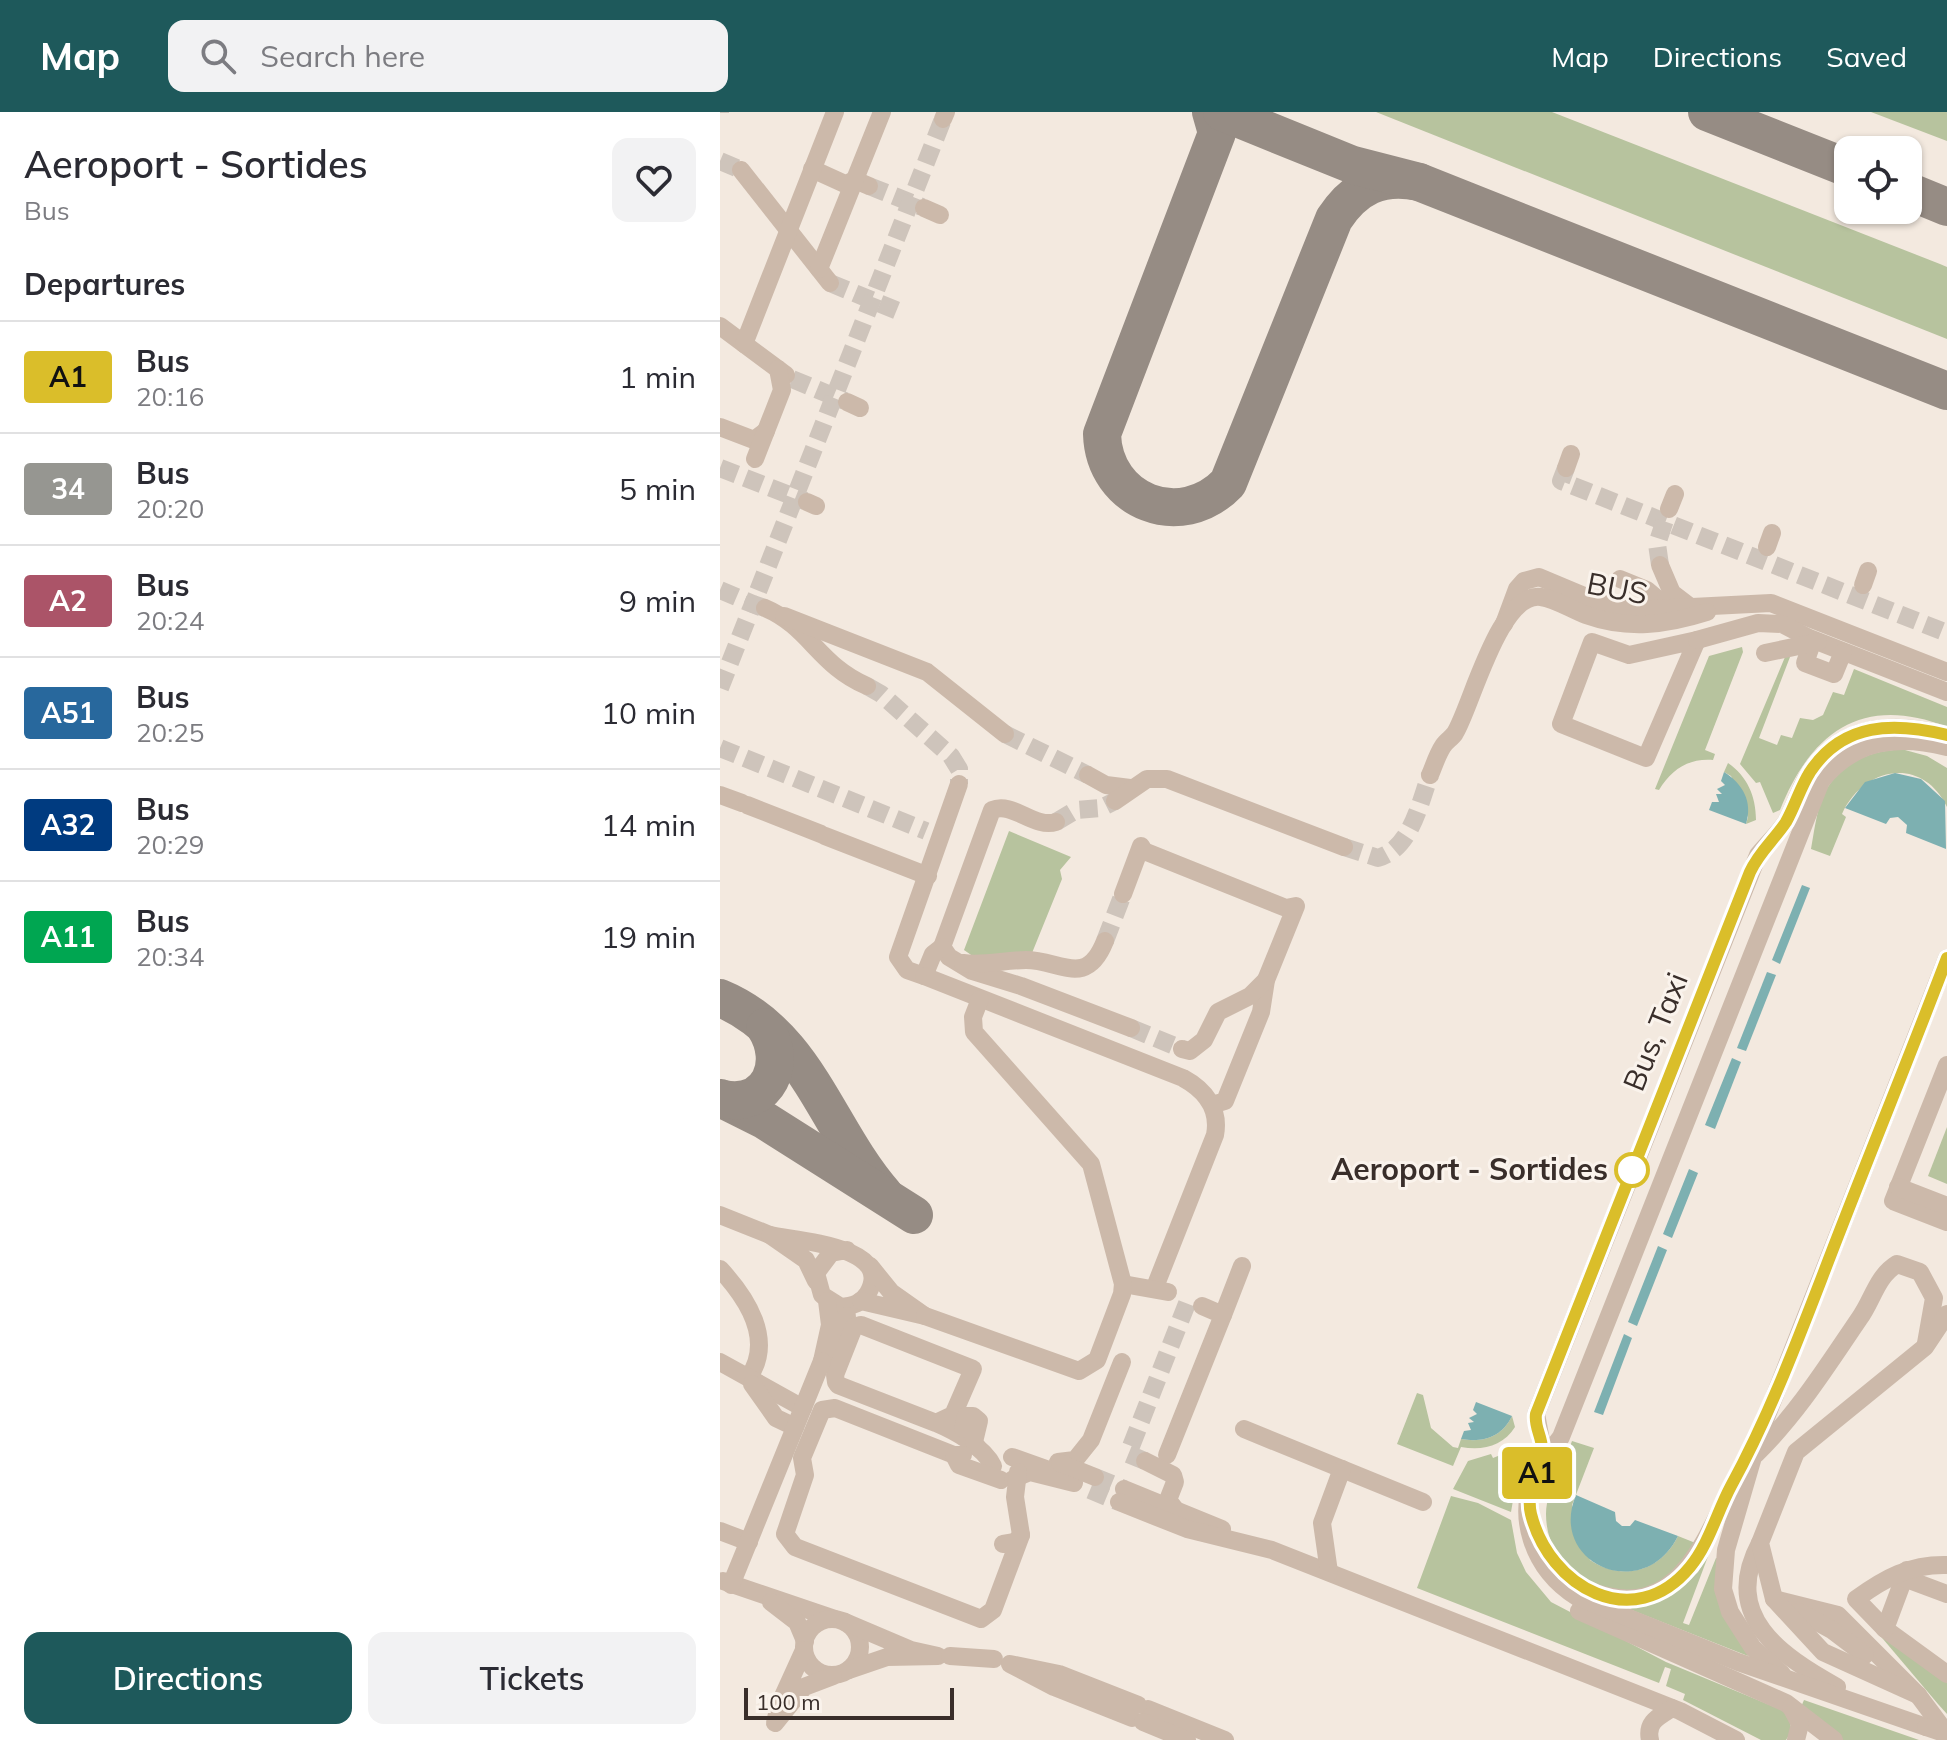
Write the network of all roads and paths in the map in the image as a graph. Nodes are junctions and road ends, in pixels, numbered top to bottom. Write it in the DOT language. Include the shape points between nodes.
graph roads {
  1 [pos="835,112"];
  2 [pos="882,112"];
  3 [pos="812,169"];
  4 [pos="741,170"];
  5 [pos="862,183"];
  6 [pos="789,230"];
  7 [pos="720,326"];
  8 [pos="744,344"];
  9 [pos="720,427"];
  10 [pos="766,431"];
  11 [pos="755,459"];
  12 [pos="1660,565"];
  13 [pos="1620,579"];
  14 [pos="1735,603"];
  15 [pos="1689,606"];
  16 [pos="1667,607"];
  17 [pos="765,608"];
  18 [pos="784,616"];
  19 [pos="1504,624"];
  20 [pos="1697,640"];
  21 [pos="1807,640"];
  22 [pos="1843,652"];
  23 [pos="1762,653"];
  24 [pos="1947,672"];
  25 [pos="867,686"];
  26 [pos="1947,692"];
  27 [pos="1005,734"];
  28 [pos="1947,735"];
  29 [pos="1899,740"];
  30 [pos="1947,747"];
  31 [pos="1947,761"];
  32 [pos="1088,775"];
  33 [pos="1430,775"];
  34 [pos="959,784"];
  35 [pos="1130,788"];
  36 [pos="720,795"];
  37 [pos="1115,801"];
  38 [pos="1056,822"];
  39 [pos="926,831"];
  40 [pos="1344,847"];
  41 [pos="938,851"];
  42 [pos="928,876"];
  43 [pos="1123,894"];
  44 [pos="1105,941"];
  45 [pos="948,954"];
  46 [pos="1947,958"];
  47 [pos="924,976"];
  48 [pos="1266,980"];
  49 [pos="980,999"];
  50 [pos="1238,1002"];
  51 [pos="1259,1018"];
  52 [pos="1131,1028"];
  53 [pos="1182,1049"];
  54 [pos="1947,1054"];
  55 [pos="1946,1066"];
  56 [pos="1212,1105"];
  57 [pos="1898,1187"];
  58 [pos="1947,1206"];
  59 [pos="720,1215"];
  60 [pos="1947,1222"];
  61 [pos="770,1235"];
  62 [pos="847,1250"];
  63 [pos="869,1266"];
  64 [pos="1242,1266"];
  65 [pos="720,1269"];
  66 [pos="816,1281"];
  67 [pos="1123,1284"];
  68 [pos="827,1301"];
  69 [pos="859,1302"];
  70 [pos="1202,1306"];
  71 [pos="1947,1314"];
  72 [pos="1223,1315"];
  73 [pos="925,1316"];
  74 [pos="1925,1347"];
  75 [pos="822,1361"];
  76 [pos="720,1362"];
  77 [pos="1122,1362"];
  78 [pos="749,1377"];
  79 [pos="803,1408"];
  80 [pos="795,1427"];
  81 [pos="1244,1429"];
  82 [pos="1091,1440"];
  83 [pos="1167,1455"];
  84 [pos="992,1457"];
  85 [pos="1145,1461"];
  86 [pos="1058,1462"];
  87 [pos="1746,1464"];
  88 [pos="1342,1469"];
  89 [pos="1537,1471"];
  90 [pos="1083,1481"];
  91 [pos="1529,1495"];
  92 [pos="1329,1500"];
  93 [pos="1423,1502"];
  94 [pos="1175,1509"];
  95 [pos="720,1531"];
  96 [pos="1021,1535"];
  97 [pos="749,1542"];
  98 [pos="1760,1543"];
  99 [pos="1003,1544"];
  100 [pos="1272,1550"];
  101 [pos="1947,1565"];
  102 [pos="1335,1574"];
  103 [pos="1905,1574"];
  104 [pos="726,1582"];
  105 [pos="1947,1594"];
  106 [pos="758,1595"];
  107 [pos="1774,1599"];
  108 [pos="840,1621"];
  109 [pos="1885,1629"];
  110 [pos="804,1646"];
  111 [pos="944,1656"];
  112 [pos="842,1673"];
  113 [pos="1947,1674"];
  114 [pos="1787,1678"];
  115 [pos="1918,1695"];
  116 [pos="1786,1703"];
  117 [pos="1672,1708"];
  118 [pos="1880,1711"];
  119 [pos="1140,1714"];
  120 [pos="773,1732"];
  121 [pos="1947,1734"];
  122 [pos="1187,1740"];
  123 [pos="1225,1740"];
  124 [pos="1650,1740"];
  125 [pos="1736,1740"];
  126 [pos="1796,1740"];
  127 [pos="1834,1740"];
  1 -- 3 [label="street"];
  2 -- 5 [label="street"];
  3 -- 5 [label="street" via="845,184"];
  3 -- 6 [label="street"];
  4 -- 6 [label="street"];
  5 -- 6 [label="street" via="825,276"];
  6 -- 8 [label="street"];
  7 -- 8 [label="street"];
  8 -- 10 [label="street" via="785,374"];
  9 -- 10 [label="street" via="754,440"];
  10 -- 11 [label="street"];
  12 -- 15 [label="street" via="1672,593"];
  13 -- 16 [label="street" via="1647,590"];
  14 -- 15 [label="street"];
  14 -- 19 [label="street, BUS" via="1681,620 1632,626 1536,597"];
  14 -- 24 [label="street" via="1780,606"];
  15 -- 16 [label="street"];
  16 -- 19 [label="street" via="1618,607 1539,577 1517,589"];
  17 -- 18 [label="street"];
  18 -- 25 [label="street" via="837,671"];
  18 -- 27 [label="street" via="927,672"];
  19 -- 33 [label="street"];
  20 -- 20 [label="street" via="1646,758 1561,724 1592,642 1629,655"];
  20 -- 21 [label="street" via="1774,622"];
  21 -- 22 [label="street"];
  21 -- 22 [label="street" via="1805,663 1834,674"];
  21 -- 23 [label="street"];
  22 -- 26 [label="street"];
  28 -- 89 [label="street, Bus, Taxi" via="1890,726 1838,743 1808,774 1785,823 1758,855 1536,1414 1542,1446"];
  29 -- 30 [label="street"];
  29 -- 31 [label="street"];
  29 -- 89 [label="street" via="1848,754 1814,795 1567,1423"];
  32 -- 35 [label="street" via="1106,785"];
  34 -- 41 [label="street"];
  35 -- 37 [label="street"];
  35 -- 40 [label="street" via="1147,779 1167,779"];
  36 -- 42 [label="street"];
  38 -- 45 [label="street" via="1042,824 1000,807 992,810"];
  39 -- 41 [label="street"];
  41 -- 42 [label="street"];
  42 -- 47 [label="street" via="898,952 903,967"];
  43 -- 48 [label="street" via="1141,846 1286,908 1296,906"];
  44 -- 45 [label="street" via="1090,964 1073,970 1032,960 972,964"];
  45 -- 47 [label="street" via="933,954"];
  45 -- 52 [label="street" via="972,971"];
  46 -- 87 [label="street"];
  47 -- 49 [label="street"];
  48 -- 50 [label="street"];
  48 -- 51 [label="street"];
  49 -- 56 [label="street" via="1183,1078"];
  49 -- 67 [label="street" via="974,1032 1091,1164"];
  50 -- 51 [label="street" via="1251,1006"];
  50 -- 53 [label="street" via="1218,1012 1202,1042 1190,1051"];
  51 -- 56 [label="street" via="1225,1101"];
  54 -- 55 [label="street"];
  55 -- 57 [label="street"];
  56 -- 67 [label="street" via="1215,1135 1162,1290"];
  57 -- 58 [label="street"];
  57 -- 60 [label="street" via="1893,1201"];
  59 -- 61 [label="street"];
  61 -- 62 [label="street"];
  61 -- 66 [label="street" via="806,1260"];
  62 -- 63 [label="street"];
  62 -- 66 [label="street" via="824,1258"];
  63 -- 69 [label="street" via="871,1289"];
  63 -- 73 [label="street" via="891,1292"];
  64 -- 72 [label="street"];
  65 -- 78 [label="street" via="758,1331 760,1351"];
  66 -- 68 [label="street"];
  67 -- 73 [label="street" via="1102,1349 1093,1364 1079,1371"];
  68 -- 69 [label="street" via="841,1307"];
  68 -- 75 [label="street" via="830,1325"];
  69 -- 73 [label="street"];
  69 -- 75 [label="street"];
  70 -- 72 [label="street"];
  71 -- 74 [label="street"];
  72 -- 83 [label="street"];
  74 -- 87 [label="street" via="1934,1298 1920,1272 1897,1264 1883,1272 1861,1317 1794,1412"];
  74 -- 98 [label="street" via="1796,1452"];
  75 -- 79 [label="street"];
  76 -- 78 [label="street"];
  77 -- 82 [label="street"];
  78 -- 79 [label="street"];
  78 -- 80 [label="street" via="776,1418"];
  79 -- 80 [label="street"];
  80 -- 97 [label="street"];
  81 -- 88 [label="street"];
  82 -- 86 [label="street" via="1075,1460"];
  82 -- 90 [label="street"];
  84 -- 84 [label="street" via="973,1369 861,1325 854,1327 836,1382"];
  84 -- 86 [label="street" via="1032,1452"];
  84 -- 90 [label="street"];
  84 -- 90 [label="street" via="1031,1484"];
  84 -- 96 [label="street" via="1015,1503"];
  84 -- 96 [label="street" via="959,1465 954,1455 835,1408 822,1410 802,1458 805,1475 785,1527 787,1539 795,1547 981,1619 993,1610"];
  85 -- 94 [label="street" via="1173,1475 1168,1500"];
  86 -- 90 [label="street"];
  87 -- 91 [label="street" via="1691,1566 1666,1587 1633,1598 1601,1596 1566,1577 1539,1537"];
  87 -- 114 [label="street" via="1726,1550 1723,1589 1740,1631"];
  88 -- 92 [label="street"];
  88 -- 93 [label="street"];
  89 -- 91 [label="street"];
  89 -- 116 [label="street" via="1517,1516 1523,1551 1547,1588 1588,1616"];
  91 -- 114 [label="street" via="1531,1541 1565,1589 1590,1604"];
  92 -- 102 [label="street"];
  92 -- 102 [label="street" via="1322,1523"];
  94 -- 100 [label="street"];
  94 -- 100 [label="street" via="1122,1495 1187,1529"];
  95 -- 97 [label="street"];
  96 -- 99 [label="street"];
  97 -- 104 [label="street"];
  98 -- 107 [label="street"];
  98 -- 118 [label="street" via="1748,1565 1746,1592 1755,1620 1798,1665"];
  100 -- 102 [label="street"];
  101 -- 103 [label="street"];
  102 -- 117 [label="street"];
  103 -- 105 [label="street"];
  103 -- 109 [label="street"];
  103 -- 109 [label="street" via="1893,1574 1856,1599"];
  104 -- 106 [label="street"];
  106 -- 108 [label="street"];
  106 -- 110 [label="street" via="791,1616"];
  107 -- 115 [label="street" via="1827,1645"];
  107 -- 115 [label="street" via="1838,1615"];
  108 -- 110 [label="street" via="819,1622"];
  108 -- 111 [label="street" via="911,1650"];
  108 -- 112 [label="street" via="858,1636 860,1645 860,1655"];
  109 -- 113 [label="street"];
  110 -- 112 [label="street" via="811,1666"];
  110 -- 120 [label="street"];
  111 -- 112 [label="street" via="887,1657"];
  111 -- 119 [label="street" via="1059,1674"];
  112 -- 120 [label="street" via="804,1687"];
  114 -- 118 [label="street"];
  115 -- 121 [label="street"];
  116 -- 126 [label="street" via="1799,1718"];
  116 -- 127 [label="street"];
  117 -- 124 [label="street" via="1652,1721"];
  117 -- 125 [label="street"];
  118 -- 121 [label="street, bridge"];
  119 -- 122 [label="street"];
  119 -- 123 [label="street"];
}
